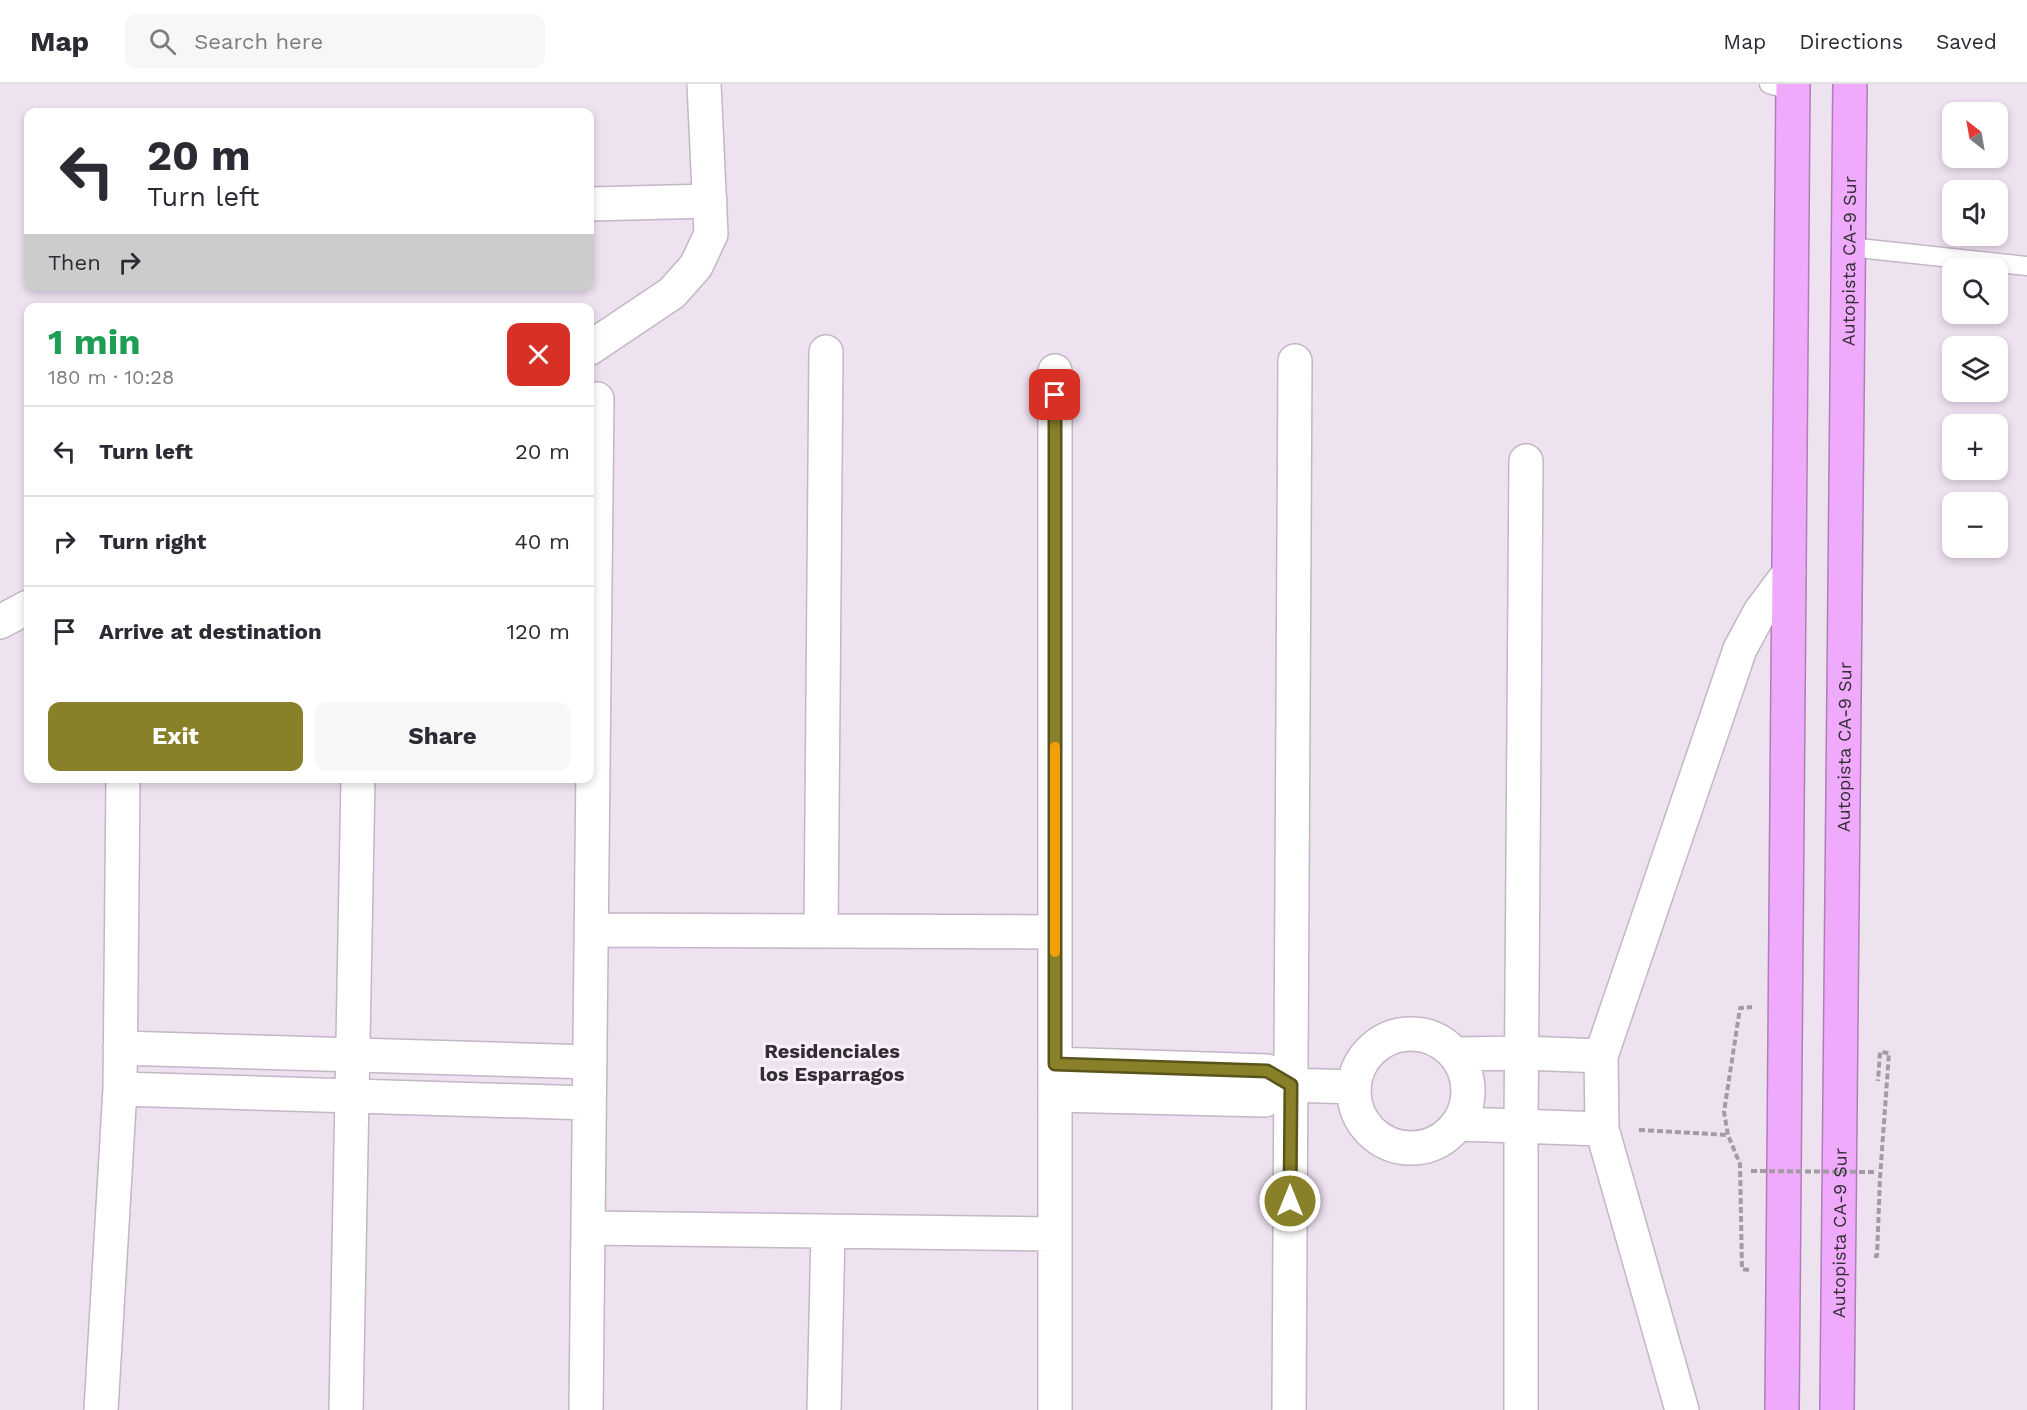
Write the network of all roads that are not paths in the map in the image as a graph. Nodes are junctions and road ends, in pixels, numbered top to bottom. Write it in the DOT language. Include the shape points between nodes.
graph roads {
  1 [pos="704,84"];
  2 [pos="1850,84"];
  3 [pos="1785,86"];
  4 [pos="710,201"];
  5 [pos="594,204"];
  6 [pos="1849,247"];
  7 [pos="2027,266"];
  8 [pos="594,345"];
  9 [pos="826,352"];
  10 [pos="1295,361"];
  11 [pos="1055,371"];
  12 [pos="597,399"];
  13 [pos="1526,461"];
  14 [pos="1789,573"];
  15 [pos="24,609"];
  16 [pos="0,622"];
  17 [pos="594,664"];
  18 [pos="123,783"];
  19 [pos="358,783"];
  20 [pos="593,783"];
  21 [pos="591,930"];
  22 [pos="821,931"];
  23 [pos="1055,932"];
  24 [pos="120,1048"];
  25 [pos="1522,1053"];
  26 [pos="1455,1054"];
  27 [pos="353,1055"];
  28 [pos="1601,1056"];
  29 [pos="590,1062"];
  30 [pos="1055,1080"];
  31 [pos="1291,1085"];
  32 [pos="1353,1087"];
  33 [pos="120,1089"];
  34 [pos="352,1096"];
  35 [pos="589,1103"];
  36 [pos="1458,1124"];
  37 [pos="1521,1126"];
  38 [pos="1602,1129"];
  39 [pos="588,1228"];
  40 [pos="828,1231"];
  41 [pos="1055,1234"];
  42 [pos="101,1410"];
  43 [pos="346,1410"];
  44 [pos="586,1410"];
  45 [pos="824,1410"];
  46 [pos="1055,1410"];
  47 [pos="1289,1410"];
  48 [pos="1521,1410"];
  49 [pos="1682,1410"];
  50 [pos="1782,1410"];
  51 [pos="1837,1410"];
  1 -- 4 [label="street"];
  2 -- 6 [label="highway, Autopista CA-9 Sur"];
  3 -- 14 [label="highway"];
  4 -- 5 [label="street"];
  4 -- 8 [label="street" via="711,234 696,266 672,293"];
  6 -- 7 [label="lane"];
  6 -- 51 [label="highway, Autopista CA-9 Sur"];
  9 -- 22 [label="street"];
  10 -- 31 [label="street"];
  11 -- 23 [label="street"];
  12 -- 17 [label="street"];
  13 -- 25 [label="street"];
  14 -- 28 [label="street" via="1760,612 1740,649"];
  14 -- 50 [label="highway"];
  15 -- 16 [label="street"];
  18 -- 24 [label="street"];
  19 -- 27 [label="street"];
  20 -- 21 [label="street"];
  21 -- 22 [label="street"];
  21 -- 29 [label="street"];
  22 -- 23 [label="street"];
  23 -- 30 [label="street"];
  24 -- 27 [label="street"];
  24 -- 33 [label="street"];
  25 -- 26 [label="street"];
  25 -- 28 [label="street"];
  25 -- 37 [label="street"];
  26 -- 32 [label="street" via="1440,1041 1422,1034 1384,1040 1368,1052"];
  26 -- 36 [label="street" via="1467,1075 1468,1100"];
  27 -- 29 [label="street"];
  27 -- 34 [label="street"];
  28 -- 38 [label="street"];
  29 -- 35 [label="street"];
  30 -- 31 [label="street" via="1267,1071"];
  30 -- 41 [label="street"];
  31 -- 32 [label="street"];
  31 -- 47 [label="street"];
  32 -- 36 [label="street" via="1356,1108 1366,1127 1392,1145 1423,1147 1443,1139"];
  33 -- 34 [label="street"];
  33 -- 42 [label="street"];
  34 -- 35 [label="street"];
  34 -- 43 [label="street"];
  35 -- 39 [label="street"];
  36 -- 37 [label="street"];
  37 -- 38 [label="street"];
  37 -- 48 [label="street"];
  38 -- 49 [label="street"];
  39 -- 40 [label="street"];
  39 -- 44 [label="street"];
  40 -- 41 [label="street"];
  40 -- 45 [label="street"];
  41 -- 46 [label="street"];
}
